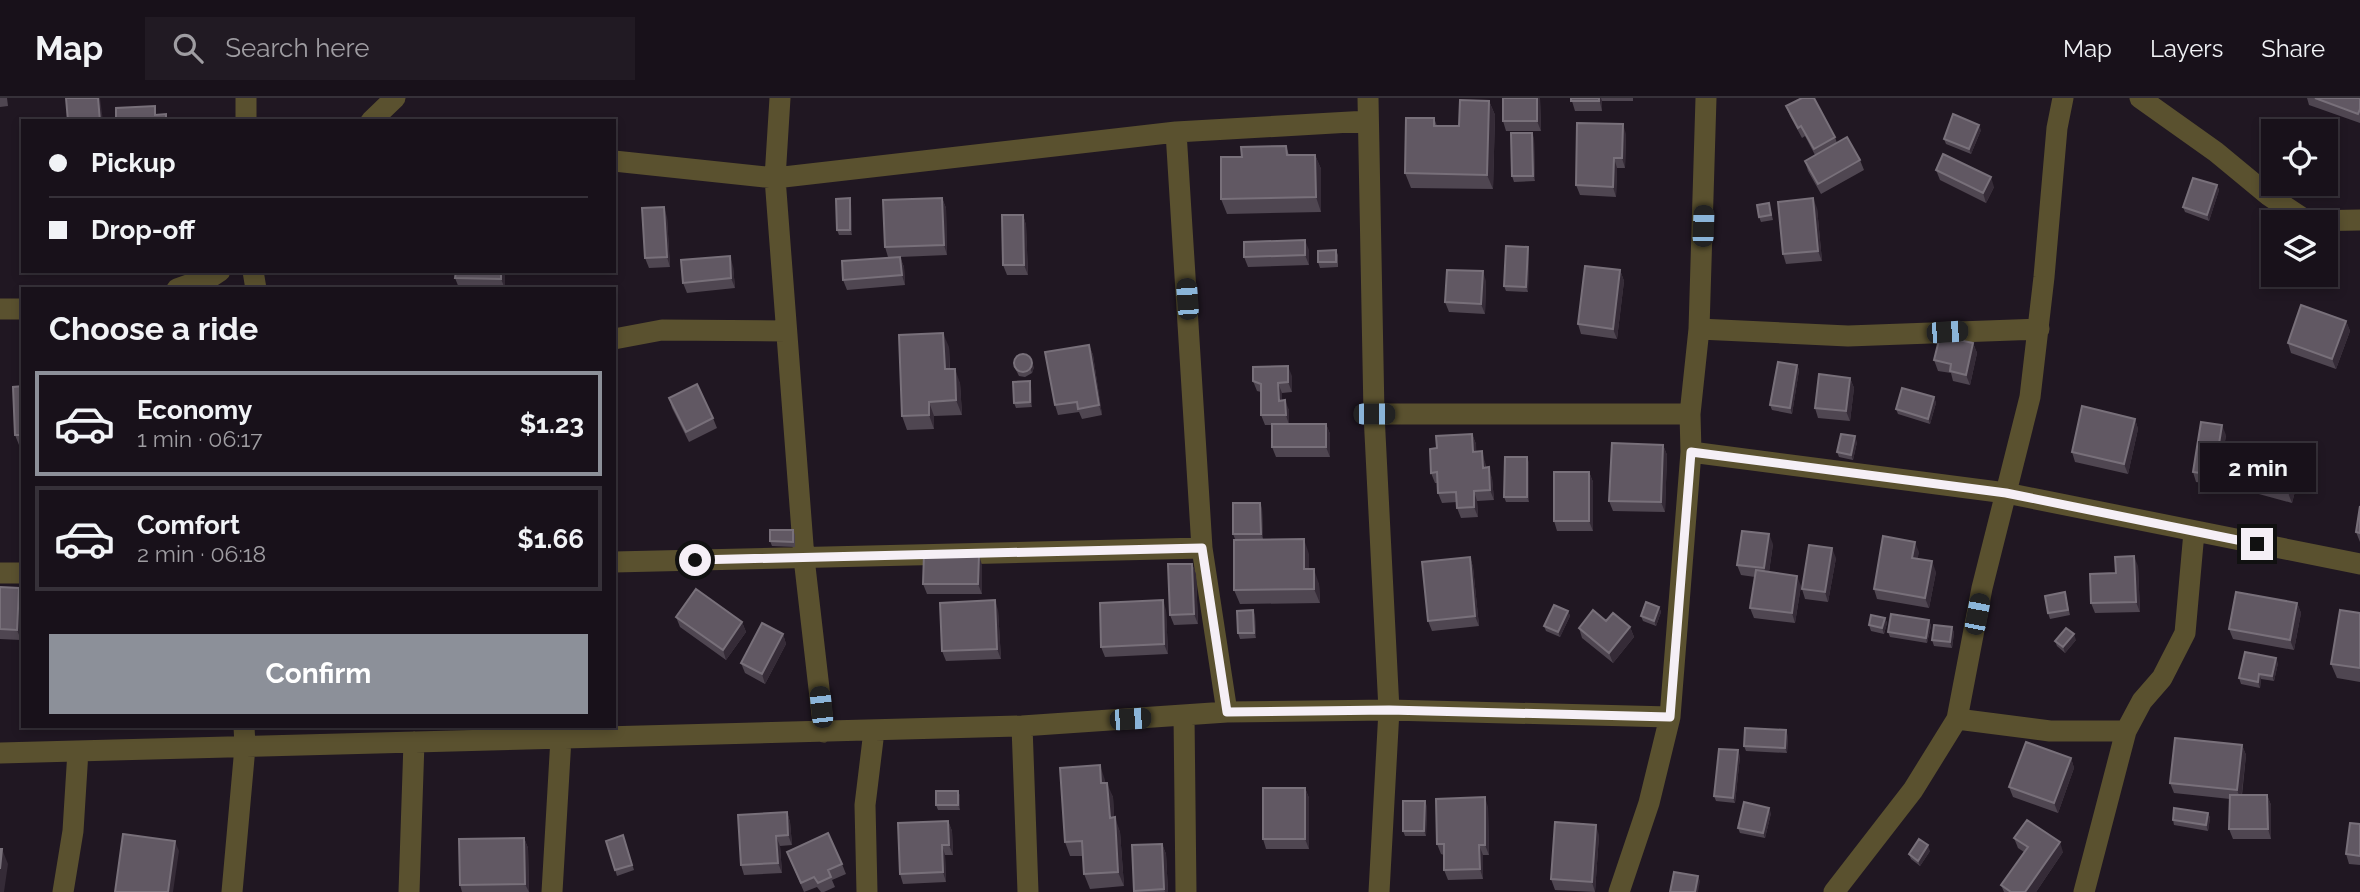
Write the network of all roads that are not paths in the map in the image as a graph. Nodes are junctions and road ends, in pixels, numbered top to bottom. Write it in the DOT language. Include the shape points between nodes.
graph roads {
  1 [pos="246,98"];
  2 [pos="395,98"];
  3 [pos="780,98"];
  4 [pos="1368,98"];
  5 [pos="1706,98"];
  6 [pos="2063,98"];
  7 [pos="2140,98"];
  8 [pos="246,119"];
  9 [pos="373,119"];
  10 [pos="1367,121"];
  11 [pos="1176,132"];
  12 [pos="616,160"];
  13 [pos="775,178"];
  14 [pos="2360,220"];
  15 [pos="217,273"];
  16 [pos="183,287"];
  17 [pos="0,309"];
  18 [pos="21,309"];
  19 [pos="2039,328"];
  20 [pos="1699,329"];
  21 [pos="786,331"];
  22 [pos="616,339"];
  23 [pos="1374,414"];
  24 [pos="1690,414"];
  25 [pos="1691,452"];
  26 [pos="2006,493"];
  27 [pos="2194,532"];
  28 [pos="1202,548"];
  29 [pos="804,558"];
  30 [pos="616,562"];
  31 [pos="2360,564"];
  32 [pos="0,573"];
  33 [pos="21,573"];
  34 [pos="1389,710"];
  35 [pos="1227,712"];
  36 [pos="1184,715"];
  37 [pos="1670,717"];
  38 [pos="1957,719"];
  39 [pos="1022,726"];
  40 [pos="874,731"];
  41 [pos="2126,731"];
  42 [pos="824,732"];
  43 [pos="245,736"];
  44 [pos="561,738"];
  45 [pos="414,742"];
  46 [pos="78,751"];
  47 [pos="0,753"];
  48 [pos="63,892"];
  49 [pos="232,892"];
  50 [pos="409,892"];
  51 [pos="552,892"];
  52 [pos="867,892"];
  53 [pos="1028,892"];
  54 [pos="1186,892"];
  55 [pos="1379,892"];
  56 [pos="1619,892"];
  57 [pos="1834,892"];
  58 [pos="2084,892"];
  1 -- 8 [label="street"];
  2 -- 9 [label="street"];
  3 -- 13 [label="street"];
  4 -- 10 [label="street"];
  5 -- 20 [label="street"];
  6 -- 19 [label="street"];
  7 -- 14 [label="street" via="2307,221"];
  10 -- 11 [label="street"];
  10 -- 23 [label="street"];
  11 -- 13 [label="street"];
  11 -- 28 [label="street"];
  12 -- 13 [label="street"];
  13 -- 21 [label="street"];
  15 -- 16 [label="street"];
  17 -- 18 [label="street"];
  19 -- 20 [label="street" via="1848,336"];
  19 -- 26 [label="street" via="2030,397"];
  20 -- 24 [label="street"];
  21 -- 22 [label="street" via="662,330"];
  21 -- 29 [label="street"];
  23 -- 24 [label="street"];
  23 -- 34 [label="street"];
  24 -- 25 [label="street"];
  25 -- 26 [label="street"];
  25 -- 37 [label="street"];
  26 -- 27 [label="street"];
  26 -- 38 [label="street"];
  27 -- 31 [label="street"];
  27 -- 41 [label="street" via="2185,633 2162,678 2142,701"];
  28 -- 29 [label="street"];
  28 -- 35 [label="street"];
  29 -- 30 [label="street"];
  29 -- 42 [label="street"];
  32 -- 33 [label="street"];
  34 -- 35 [label="street"];
  34 -- 37 [label="street"];
  34 -- 55 [label="street"];
  35 -- 36 [label="street"];
  36 -- 39 [label="street"];
  36 -- 54 [label="street"];
  37 -- 56 [label="street" via="1649,803"];
  38 -- 41 [label="street" via="2050,732"];
  38 -- 57 [label="street" via="1913,790"];
  39 -- 40 [label="street"];
  39 -- 53 [label="street"];
  40 -- 42 [label="street"];
  40 -- 52 [label="street" via="864,805"];
  41 -- 58 [label="street"];
  42 -- 44 [label="street"];
  43 -- 45 [label="street"];
  43 -- 46 [label="street"];
  43 -- 49 [label="street"];
  44 -- 45 [label="street"];
  44 -- 51 [label="street"];
  45 -- 50 [label="street"];
  46 -- 47 [label="street"];
  46 -- 48 [label="street"];
}
